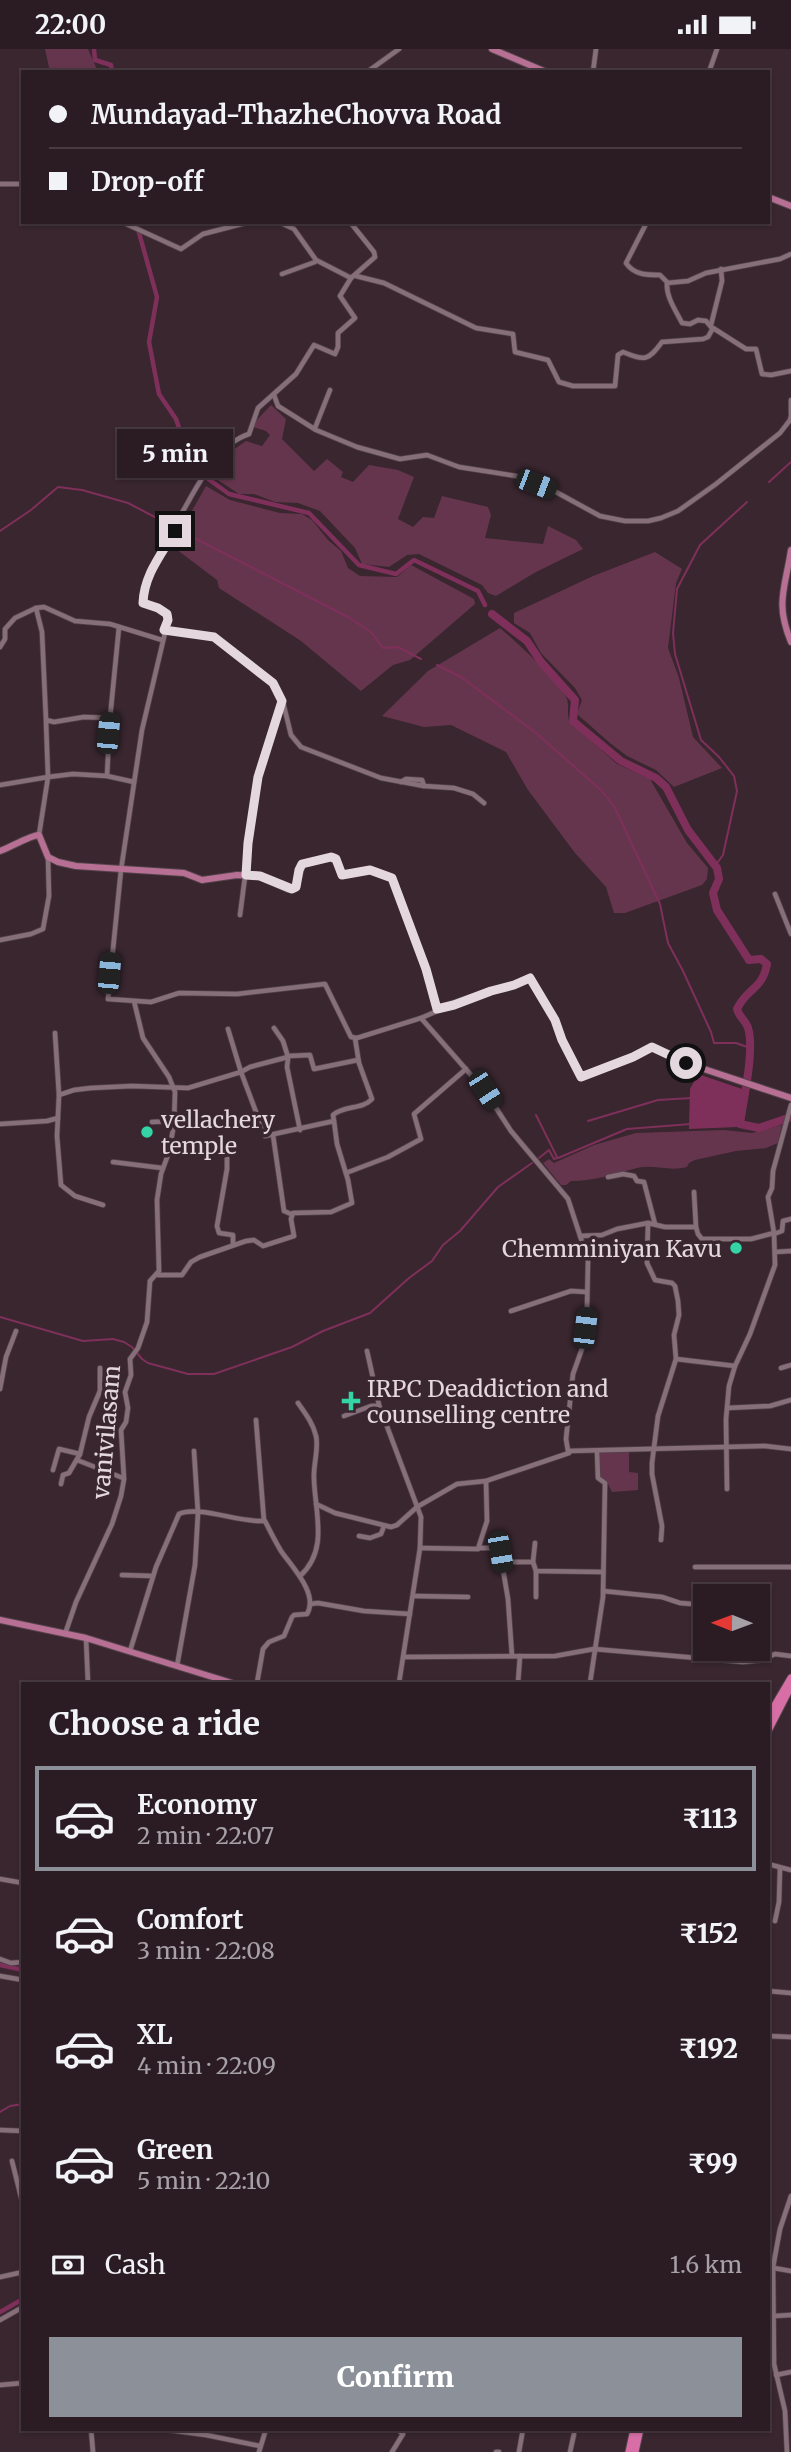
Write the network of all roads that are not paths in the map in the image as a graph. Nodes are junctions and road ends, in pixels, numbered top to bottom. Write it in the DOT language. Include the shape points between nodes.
graph roads {
  1 [pos="399,49"];
  2 [pos="492,49"];
  3 [pos="596,49"];
  4 [pos="717,49"];
  5 [pos="370,70"];
  6 [pos="541,70"];
  7 [pos="593,70"];
  8 [pos="710,70"];
  9 [pos="0,184"];
  10 [pos="21,184"];
  11 [pos="770,198"];
  12 [pos="791,207"];
  13 [pos="127,224"];
  14 [pos="241,224"];
  15 [pos="283,224"];
  16 [pos="351,224"];
  17 [pos="646,224"];
  18 [pos="791,254"];
  19 [pos="315,262"];
  20 [pos="721,269"];
  21 [pos="282,274"];
  22 [pos="353,277"];
  23 [pos="667,283"];
  24 [pos="712,327"];
  25 [pos="791,371"];
  26 [pos="330,390"];
  27 [pos="274,395"];
  28 [pos="791,400"];
  29 [pos="791,415"];
  30 [pos="315,428"];
  31 [pos="791,550"];
  32 [pos="36,608"];
  33 [pos="791,615"];
  34 [pos="782,616"];
  35 [pos="119,627"];
  36 [pos="164,630"];
  37 [pos="162,640"];
  38 [pos="791,642"];
  39 [pos="0,647"];
  40 [pos="282,701"];
  41 [pos="110,718"];
  42 [pos="46,720"];
  43 [pos="107,776"];
  44 [pos="48,777"];
  45 [pos="134,782"];
  46 [pos="0,785"];
  47 [pos="484,803"];
  48 [pos="39,835"];
  49 [pos="0,851"];
  50 [pos="48,857"];
  51 [pos="121,870"];
  52 [pos="246,875"];
  53 [pos="775,894"];
  54 [pos="240,915"];
  55 [pos="791,934"];
  56 [pos="0,940"];
  57 [pos="134,1001"];
  58 [pos="437,1009"];
  59 [pos="421,1018"];
  60 [pos="274,1028"];
  61 [pos="228,1029"];
  62 [pos="55,1033"];
  63 [pos="355,1038"];
  64 [pos="288,1057"];
  65 [pos="358,1060"];
  66 [pos="466,1069"];
  67 [pos="241,1072"];
  68 [pos="173,1086"];
  69 [pos="59,1095"];
  70 [pos="791,1098"];
  71 [pos="791,1105"];
  72 [pos="59,1117"];
  73 [pos="174,1121"];
  74 [pos="260,1121"];
  75 [pos="334,1121"];
  76 [pos="152,1122"];
  77 [pos="230,1123"];
  78 [pos="0,1124"];
  79 [pos="300,1130"];
  80 [pos="273,1135"];
  81 [pos="205,1142"];
  82 [pos="113,1162"];
  83 [pos="162,1168"];
  84 [pos="346,1173"];
  85 [pos="608,1177"];
  86 [pos="694,1192"];
  87 [pos="103,1205"];
  88 [pos="291,1214"];
  89 [pos="791,1219"];
  90 [pos="648,1223"];
  91 [pos="655,1224"];
  92 [pos="696,1227"];
  93 [pos="774,1233"];
  94 [pos="580,1236"];
  95 [pos="233,1245"];
  96 [pos="791,1251"];
  97 [pos="775,1252"];
  98 [pos="158,1275"];
  99 [pos="587,1292"];
  100 [pos="511,1311"];
  101 [pos="16,1331"];
  102 [pos="367,1350"];
  103 [pos="676,1359"];
  104 [pos="791,1365"];
  105 [pos="735,1366"];
  106 [pos="100,1368"];
  107 [pos="781,1368"];
  108 [pos="0,1389"];
  109 [pos="791,1400"];
  110 [pos="298,1402"];
  111 [pos="380,1406"];
  112 [pos="727,1408"];
  113 [pos="344,1416"];
  114 [pos="256,1420"];
  115 [pos="728,1448"];
  116 [pos="791,1449"];
  117 [pos="653,1450"];
  118 [pos="194,1451"];
  119 [pos="597,1451"];
  120 [pos="570,1452"];
  121 [pos="80,1454"];
  122 [pos="77,1460"];
  123 [pos="53,1470"];
  124 [pos="124,1479"];
  125 [pos="486,1481"];
  126 [pos="61,1484"];
  127 [pos="727,1489"];
  128 [pos="316,1504"];
  129 [pos="417,1507"];
  130 [pos="198,1513"];
  131 [pos="264,1521"];
  132 [pos="384,1526"];
  133 [pos="359,1536"];
  134 [pos="661,1540"];
  135 [pos="535,1543"];
  136 [pos="420,1548"];
  137 [pos="480,1548"];
  138 [pos="510,1562"];
  139 [pos="533,1562"];
  140 [pos="695,1567"];
  141 [pos="791,1567"];
  142 [pos="536,1571"];
  143 [pos="603,1572"];
  144 [pos="122,1575"];
  145 [pos="153,1576"];
  146 [pos="300,1576"];
  147 [pos="603,1591"];
  148 [pos="413,1596"];
  149 [pos="468,1597"];
  150 [pos="536,1597"];
  151 [pos="693,1604"];
  152 [pos="310,1605"];
  153 [pos="410,1614"];
  154 [pos="0,1621"];
  155 [pos="65,1634"];
  156 [pos="86,1639"];
  157 [pos="594,1649"];
  158 [pos="130,1651"];
  159 [pos="512,1656"];
  160 [pos="520,1656"];
  161 [pos="791,1656"];
  162 [pos="404,1657"];
  163 [pos="177,1666"];
  164 [pos="791,1678"];
  165 [pos="88,1682"];
  166 [pos="224,1682"];
  167 [pos="257,1682"];
  168 [pos="400,1682"];
  169 [pos="518,1682"];
  170 [pos="590,1682"];
  171 [pos="791,1686"];
  172 [pos="770,1714"];
  173 [pos="770,1727"];
  174 [pos="770,1865"];
  175 [pos="780,1868"];
  176 [pos="791,1870"];
  177 [pos="0,1879"];
  178 [pos="21,1883"];
  179 [pos="775,1921"];
  180 [pos="0,1959"];
  181 [pos="21,1962"];
  182 [pos="0,1976"];
  183 [pos="21,1980"];
  184 [pos="770,1991"];
  185 [pos="791,1993"];
  186 [pos="770,2036"];
  187 [pos="791,2037"];
  188 [pos="0,2130"];
  189 [pos="21,2131"];
  190 [pos="12,2161"];
  191 [pos="21,2196"];
  192 [pos="791,2196"];
  193 [pos="770,2267"];
  194 [pos="791,2271"];
  195 [pos="21,2272"];
  196 [pos="0,2277"];
  197 [pos="21,2308"];
  198 [pos="791,2315"];
  199 [pos="774,2316"];
  200 [pos="0,2320"];
  201 [pos="771,2351"];
  202 [pos="791,2372"];
  203 [pos="776,2375"];
  204 [pos="21,2383"];
  205 [pos="0,2385"];
  206 [pos="91,2431"];
  207 [pos="176,2431"];
  208 [pos="264,2431"];
  209 [pos="399,2431"];
  210 [pos="523,2431"];
  211 [pos="634,2431"];
  212 [pos="639,2431"];
  213 [pos="574,2434"];
  214 [pos="259,2449"];
  215 [pos="394,2451"];
  216 [pos="93,2452"];
  217 [pos="519,2452"];
  218 [pos="570,2452"];
  219 [pos="629,2452"];
  220 [pos="635,2452"];
  221 [pos="786,2452"];
  1 -- 5 [label="street"];
  2 -- 6 [label="main road"];
  3 -- 7 [label="street"];
  4 -- 8 [label="street"];
  9 -- 10 [label="street"];
  11 -- 12 [label="main road"];
  13 -- 14 [label="street" via="181,249 203,234"];
  15 -- 22 [label="street" via="293,229 316,260"];
  16 -- 22 [label="street" via="374,253"];
  17 -- 23 [label="street" via="626,263 633,271 660,275"];
  18 -- 20 [label="street"];
  19 -- 21 [label="street"];
  20 -- 23 [label="street"];
  20 -- 24 [label="street"];
  22 -- 24 [label="street" via="384,283 476,328 513,334 515,352 548,360 559,382 573,386 615,386 618,355 647,358 662,342 704,339"];
  22 -- 27 [label="street" via="340,296 355,318 338,333 335,354 314,345 296,374"];
  23 -- 24 [label="street" via="682,323 706,321"];
  24 -- 25 [label="street" via="746,349 756,349 762,374"];
  26 -- 30 [label="street"];
  27 -- 30 [label="street" via="278,406"];
  27 -- 36 [label="street" via="258,408 249,434 224,450 206,471 152,566 142,602 167,614"];
  28 -- 29 [label="street"];
  29 -- 30 [label="street" via="780,433 716,484 678,511 648,521 614,520 516,476 459,467 424,455 400,459"];
  31 -- 34 [label="main road"];
  32 -- 35 [label="street" via="49,608 75,621"];
  32 -- 39 [label="street" via="7,626"];
  32 -- 42 [label="street" via="42,632"];
  33 -- 34 [label="street"];
  34 -- 38 [label="main road"];
  35 -- 37 [label="street"];
  35 -- 41 [label="street"];
  36 -- 37 [label="street"];
  36 -- 40 [label="street" via="214,637 273,683"];
  37 -- 45 [label="street"];
  40 -- 47 [label="street" via="291,735 301,747 381,778 454,788"];
  40 -- 52 [label="street" via="258,777"];
  41 -- 42 [label="street"];
  41 -- 43 [label="street"];
  42 -- 44 [label="street"];
  43 -- 44 [label="street"];
  43 -- 45 [label="street"];
  44 -- 46 [label="street"];
  44 -- 48 [label="street"];
  45 -- 51 [label="street"];
  48 -- 49 [label="main road"];
  48 -- 50 [label="main road"];
  50 -- 51 [label="main road" via="76,866"];
  50 -- 56 [label="street" via="49,896 43,929"];
  51 -- 52 [label="main road" via="184,873 202,880"];
  51 -- 57 [label="street" via="108,999"];
  52 -- 54 [label="street"];
  52 -- 58 [label="main road" via="292,889 302,864 331,857 342,875 370,870 392,878"];
  53 -- 55 [label="street"];
  57 -- 63 [label="street" via="151,1002 179,993 237,994 325,984"];
  57 -- 68 [label="street" via="143,1038"];
  58 -- 59 [label="street"];
  58 -- 70 [label="main road" via="530,978 581,1077 652,1047"];
  59 -- 63 [label="street"];
  59 -- 66 [label="street"];
  60 -- 64 [label="street"];
  61 -- 67 [label="street"];
  62 -- 69 [label="street"];
  63 -- 65 [label="street"];
  64 -- 65 [label="street" via="310,1055 314,1069"];
  64 -- 67 [label="street"];
  64 -- 79 [label="street"];
  65 -- 75 [label="street" via="372,1100 336,1111"];
  66 -- 84 [label="street" via="414,1114 421,1139"];
  66 -- 94 [label="street" via="568,1199"];
  67 -- 68 [label="street" via="193,1087"];
  67 -- 74 [label="street"];
  68 -- 69 [label="street" via="91,1088"];
  68 -- 73 [label="street, vanivilasam"];
  69 -- 72 [label="street"];
  71 -- 93 [label="street" via="768,1197"];
  72 -- 78 [label="street"];
  72 -- 87 [label="street" via="61,1185 75,1196"];
  73 -- 76 [label="street"];
  73 -- 83 [label="street, vanivilasam"];
  74 -- 77 [label="street"];
  74 -- 80 [label="street" via="265,1136"];
  75 -- 79 [label="street"];
  75 -- 84 [label="street"];
  79 -- 80 [label="street"];
  80 -- 88 [label="street" via="284,1211"];
  81 -- 95 [label="street" via="227,1147 216,1226 219,1233 233,1235"];
  82 -- 83 [label="street"];
  83 -- 98 [label="street, vanivilasam"];
  84 -- 88 [label="street" via="352,1203 331,1212"];
  85 -- 91 [label="street" via="629,1174 644,1182"];
  86 -- 92 [label="street"];
  88 -- 95 [label="street" via="291,1238 263,1246 254,1240"];
  89 -- 93 [label="street" via="783,1221 782,1231"];
  90 -- 91 [label="street"];
  90 -- 94 [label="street"];
  90 -- 103 [label="street" via="647,1263 656,1280 672,1283 677,1293"];
  91 -- 92 [label="street"];
  92 -- 93 [label="street" via="702,1239 751,1239"];
  93 -- 97 [label="street"];
  94 -- 99 [label="street" via="588,1260"];
  95 -- 98 [label="street" via="191,1262 182,1275"];
  96 -- 97 [label="street"];
  97 -- 105 [label="street" via="770,1281"];
  98 -- 124 [label="street, vanivilasam" via="151,1278 149,1313 130,1359 125,1392 128,1408 121,1430"];
  99 -- 100 [label="street" via="571,1291"];
  99 -- 120 [label="street" via="583,1346 573,1374 566,1444"];
  101 -- 108 [label="street"];
  102 -- 111 [label="street"];
  103 -- 105 [label="street"];
  103 -- 117 [label="street"];
  104 -- 107 [label="street"];
  105 -- 112 [label="street"];
  106 -- 121 [label="street" via="100,1391"];
  109 -- 112 [label="street"];
  110 -- 128 [label="street" via="316,1435"];
  111 -- 113 [label="street"];
  111 -- 129 [label="street"];
  112 -- 115 [label="street"];
  114 -- 131 [label="street"];
  115 -- 116 [label="street"];
  115 -- 117 [label="street"];
  115 -- 127 [label="street"];
  117 -- 119 [label="street"];
  117 -- 134 [label="street"];
  118 -- 130 [label="street"];
  119 -- 120 [label="street"];
  119 -- 143 [label="street" via="598,1478 605,1483"];
  120 -- 125 [label="street"];
  121 -- 122 [label="street"];
  121 -- 123 [label="street" via="59,1449"];
  122 -- 124 [label="street"];
  122 -- 126 [label="street"];
  124 -- 155 [label="street, vanivilasam" via="114,1520"];
  125 -- 129 [label="street" via="457,1484"];
  125 -- 137 [label="street" via="486,1521"];
  128 -- 132 [label="street"];
  128 -- 146 [label="street" via="318,1542 312,1562"];
  129 -- 132 [label="street" via="397,1525"];
  129 -- 136 [label="street"];
  130 -- 131 [label="street"];
  130 -- 145 [label="street" via="179,1514"];
  130 -- 163 [label="street" via="195,1565"];
  131 -- 146 [label="street"];
  132 -- 133 [label="street" via="381,1534"];
  135 -- 139 [label="street"];
  136 -- 137 [label="street"];
  136 -- 148 [label="street"];
  137 -- 159 [label="street" via="500,1552"];
  138 -- 139 [label="street"];
  139 -- 142 [label="street"];
  140 -- 141 [label="street"];
  142 -- 143 [label="street"];
  142 -- 150 [label="street"];
  143 -- 147 [label="street"];
  144 -- 145 [label="street"];
  145 -- 158 [label="street"];
  146 -- 152 [label="street"];
  147 -- 151 [label="street"];
  147 -- 157 [label="street"];
  148 -- 149 [label="street"];
  148 -- 153 [label="street"];
  152 -- 153 [label="street"];
  152 -- 167 [label="street" via="307,1614 292,1617 284,1636 263,1649"];
  153 -- 162 [label="street"];
  154 -- 155 [label="main road"];
  155 -- 156 [label="main road"];
  156 -- 158 [label="main road"];
  156 -- 165 [label="street"];
  157 -- 160 [label="street"];
  157 -- 161 [label="street" via="743,1662 775,1654"];
  157 -- 170 [label="street"];
  158 -- 163 [label="main road"];
  159 -- 160 [label="street"];
  159 -- 162 [label="street"];
  160 -- 169 [label="street"];
  162 -- 168 [label="street"];
  163 -- 166 [label="main road"];
  164 -- 172 [label="highway"];
  171 -- 173 [label="highway"];
  174 -- 175 [label="street"];
  175 -- 176 [label="street"];
  175 -- 179 [label="street"];
  177 -- 178 [label="street"];
  180 -- 181 [label="street"];
  182 -- 183 [label="street"];
  184 -- 185 [label="street"];
  186 -- 187 [label="street"];
  188 -- 189 [label="street"];
  190 -- 191 [label="street"];
  192 -- 193 [label="street"];
  193 -- 194 [label="street"];
  193 -- 199 [label="street"];
  195 -- 196 [label="street"];
  197 -- 200 [label="street"];
  198 -- 199 [label="street"];
  199 -- 201 [label="street"];
  201 -- 203 [label="street"];
  202 -- 203 [label="street"];
  203 -- 221 [label="street" via="785,2411"];
  204 -- 205 [label="street"];
  206 -- 216 [label="street"];
  207 -- 214 [label="street"];
  208 -- 214 [label="street"];
  209 -- 215 [label="street" via="403,2434"];
  210 -- 217 [label="street"];
  211 -- 219 [label="highway"];
  212 -- 220 [label="highway"];
  213 -- 218 [label="street"];
}
